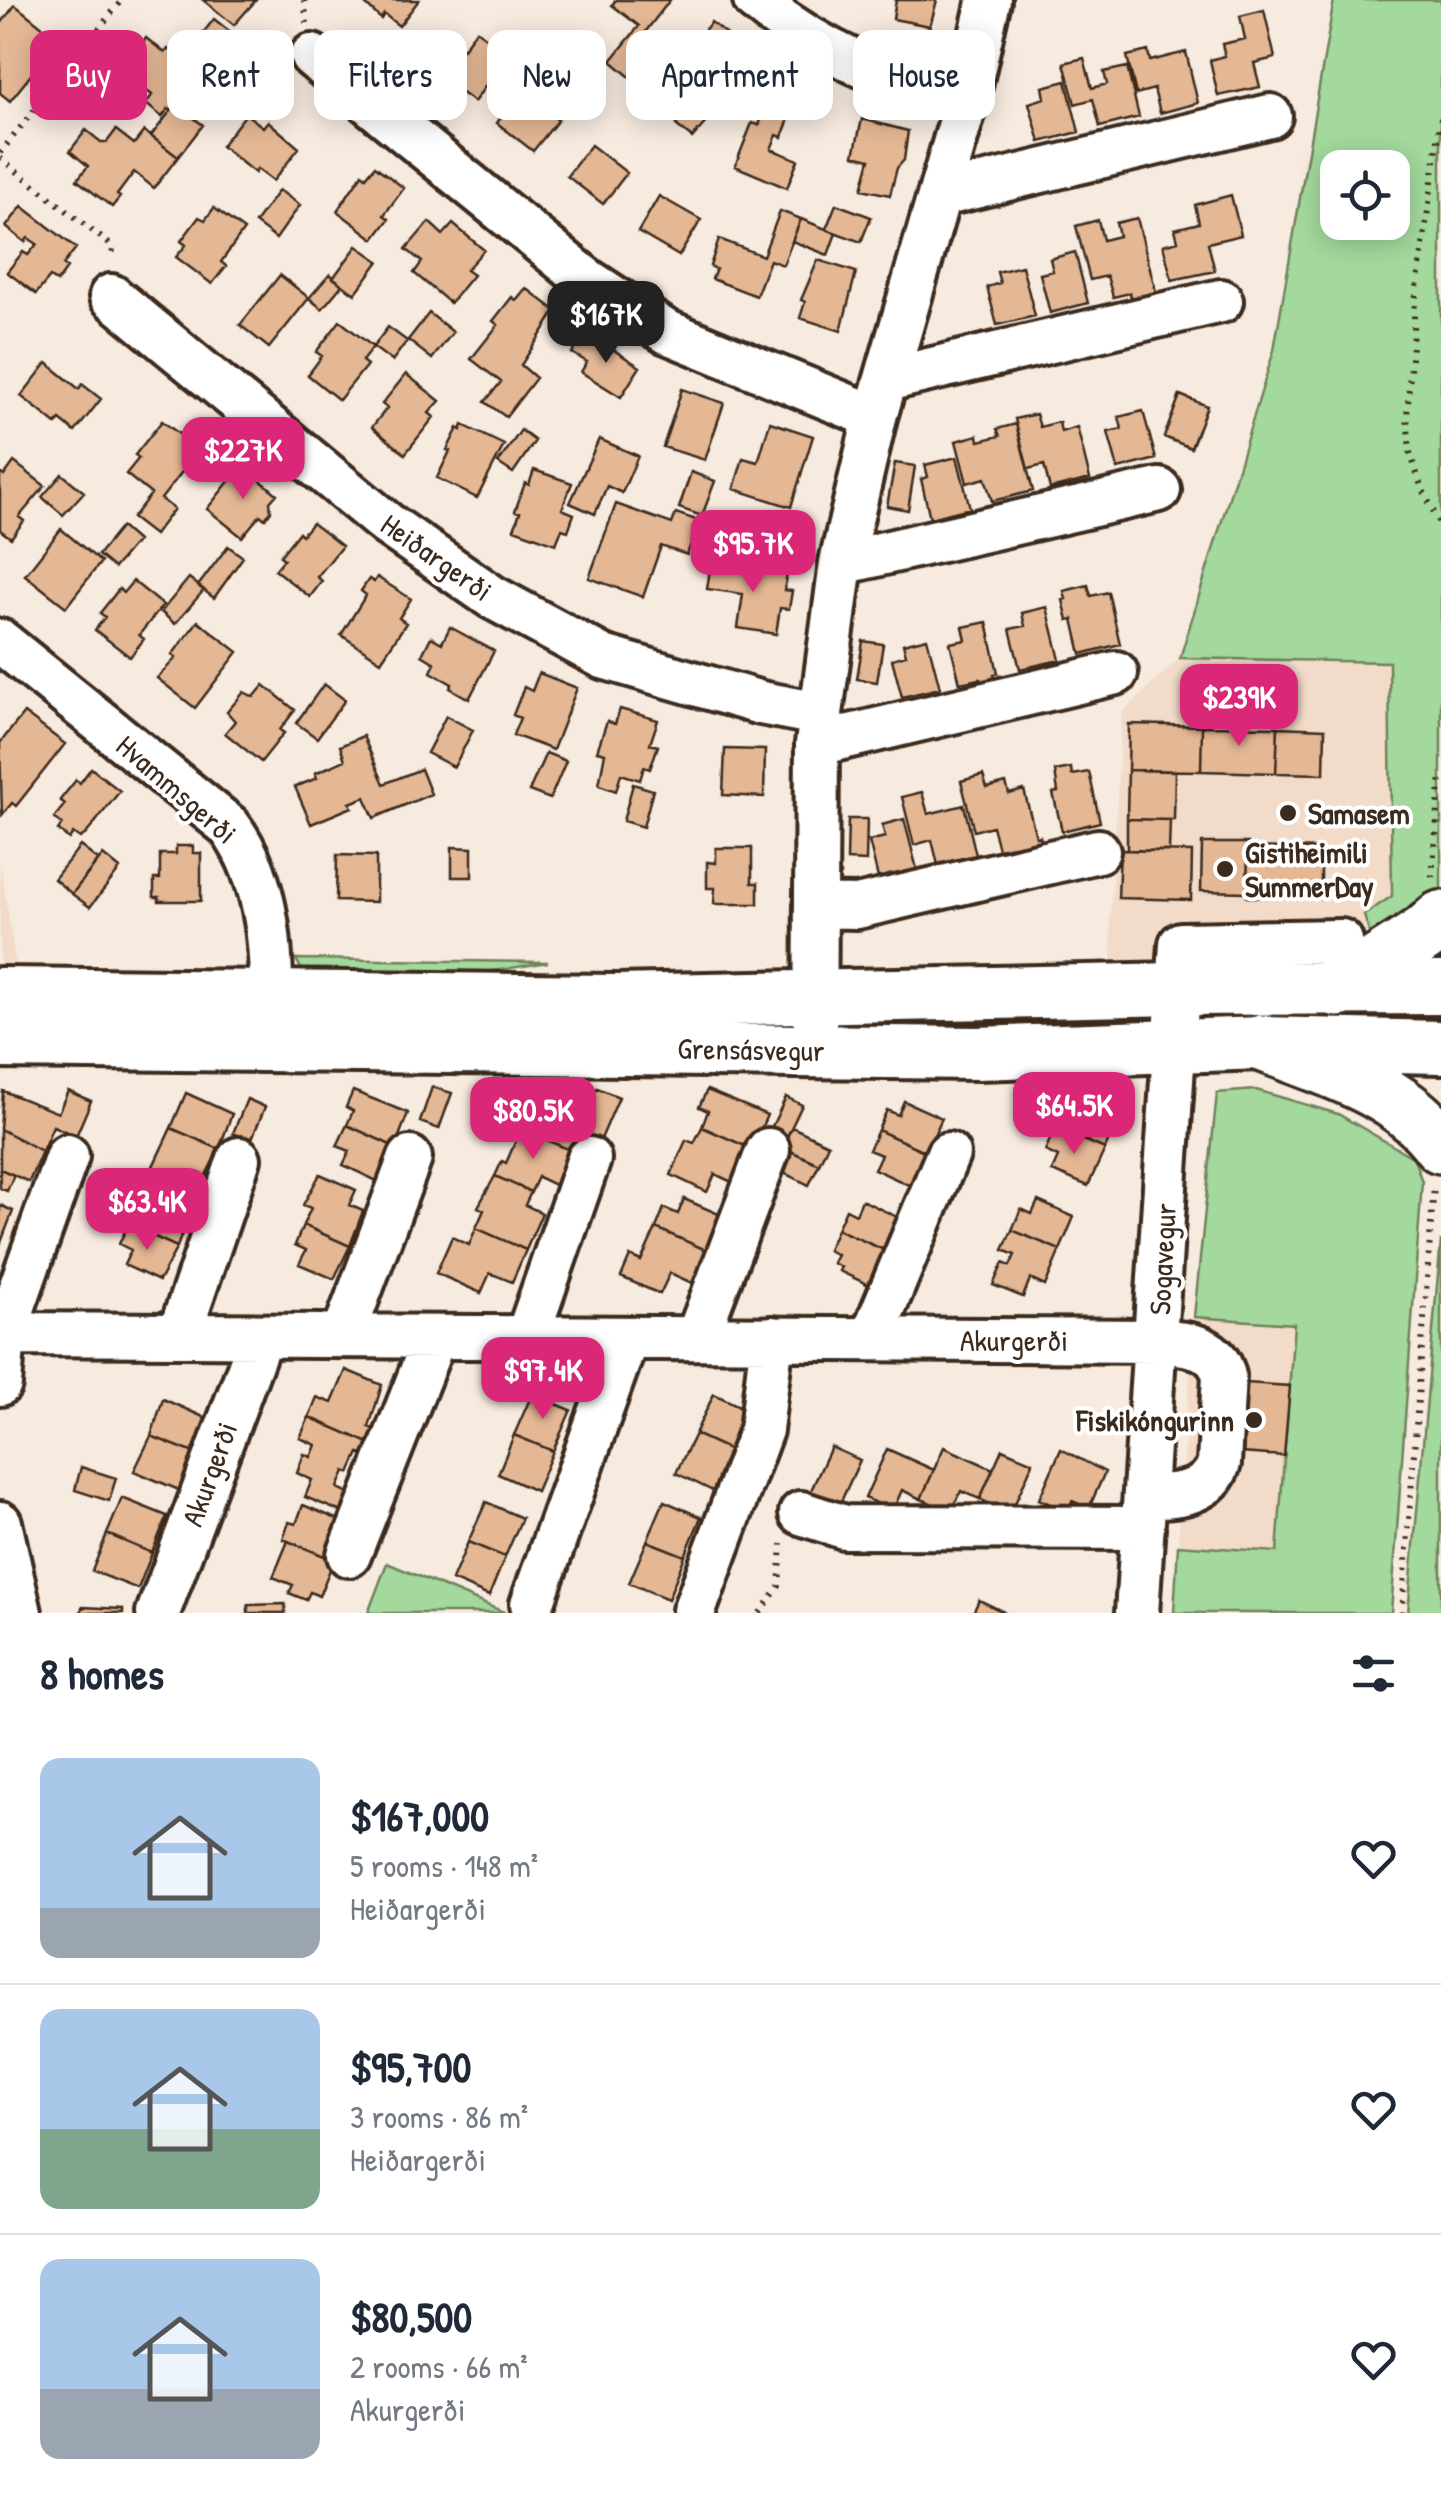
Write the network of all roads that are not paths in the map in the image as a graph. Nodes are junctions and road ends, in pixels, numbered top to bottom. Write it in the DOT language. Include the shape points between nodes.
graph roads {
  1 [pos="755,0"];
  2 [pos="1001,3"];
  3 [pos="992,30"];
  4 [pos="312,56"];
  5 [pos="853,61"];
  6 [pos="1270,116"];
  7 [pos="961,120"];
  8 [pos="941,195"];
  9 [pos="111,296"];
  10 [pos="1221,301"];
  11 [pos="880,399"];
  12 [pos="1159,490"];
  13 [pos="841,563"];
  14 [pos="0,642"];
  15 [pos="1116,673"];
  16 [pos="818,729"];
  17 [pos="1098,851"];
  18 [pos="1437,904"];
  19 [pos="816,906"];
  20 [pos="1180,966"];
  21 [pos="1441,988"];
  22 [pos="1338,989"];
  23 [pos="0,994"];
  24 [pos="816,996"];
  25 [pos="271,1021"];
  26 [pos="0,1042"];
  27 [pos="1262,1043"];
  28 [pos="1441,1046"];
  29 [pos="1174,1048"];
  30 [pos="815,1049"];
  31 [pos="768,1150"];
  32 [pos="948,1154"];
  33 [pos="67,1156"];
  34 [pos="410,1158"];
  35 [pos="589,1159"];
  36 [pos="240,1160"];
  37 [pos="1438,1160"];
  38 [pos="2,1334"];
  39 [pos="180,1336"];
  40 [pos="260,1336"];
  41 [pos="343,1336"];
  42 [pos="435,1337"];
  43 [pos="527,1337"];
  44 [pos="627,1338"];
  45 [pos="697,1338"];
  46 [pos="772,1338"];
  47 [pos="871,1339"];
  48 [pos="1157,1340"];
  49 [pos="0,1384"];
  50 [pos="801,1513"];
  51 [pos="1144,1513"];
  52 [pos="0,1523"];
  53 [pos="349,1555"];
  54 [pos="532,1604"];
  55 [pos="694,1610"];
  56 [pos="20,1613"];
  57 [pos="158,1613"];
  58 [pos="1137,1613"];
  1 -- 5 [label="street"];
  2 -- 3 [label="street"];
  4 -- 11 [label="street" via="587,280 664,331"];
  6 -- 8 [label="street"];
  7 -- 8 [label="street"];
  8 -- 11 [label="street"];
  9 -- 16 [label="street, Heiðargerði" via="388,524 492,597 604,657 760,703"];
  10 -- 11 [label="street"];
  11 -- 13 [label="street"];
  12 -- 13 [label="street"];
  13 -- 16 [label="street"];
  14 -- 25 [label="street, Hvammsgerði" via="229,826 242,844 263,904"];
  15 -- 16 [label="street, Heiðargerði"];
  16 -- 19 [label="street"];
  17 -- 19 [label="street" via="858,907"];
  18 -- 22 [label="highway" via="1424,934"];
  19 -- 24 [label="street"];
  20 -- 22 [label="main road, Grensásvegur"];
  20 -- 24 [label="main road, Grensásvegur"];
  20 -- 29 [label="street, Sogavegur"];
  21 -- 22 [label="main road, Grensásvegur"];
  23 -- 25 [label="main road, Grensásvegur"];
  24 -- 25 [label="main road, Grensásvegur"];
  24 -- 30 [label="street"];
  25 -- 26 [label="main road, Grensásvegur"];
  25 -- 30 [label="main road, Grensásvegur"];
  27 -- 28 [label="main road, Grensásvegur"];
  27 -- 29 [label="main road, Grensásvegur"];
  27 -- 37 [label="highway" via="1365,1083 1428,1127"];
  29 -- 30 [label="main road, Grensásvegur"];
  29 -- 48 [label="street, Sogavegur"];
  31 -- 45 [label="street"];
  32 -- 47 [label="street"];
  33 -- 38 [label="street"];
  34 -- 41 [label="street"];
  35 -- 43 [label="street"];
  36 -- 39 [label="street"];
  38 -- 39 [label="street, Akurgerði"];
  38 -- 49 [label="street"];
  39 -- 40 [label="street, Akurgerði"];
  40 -- 41 [label="street, Akurgerði"];
  40 -- 57 [label="street, Akurgerði"];
  41 -- 42 [label="street, Akurgerði"];
  42 -- 43 [label="street, Akurgerði"];
  42 -- 53 [label="street"];
  43 -- 44 [label="street, Akurgerði"];
  44 -- 45 [label="street, Akurgerði"];
  44 -- 54 [label="street"];
  45 -- 46 [label="street, Akurgerði"];
  46 -- 47 [label="street, Akurgerði"];
  46 -- 55 [label="street" via="762,1430"];
  47 -- 48 [label="street, Akurgerði"];
  48 -- 51 [label="street, Sogavegur"];
  48 -- 51 [label="street, Akurgerði" via="1206,1348 1221,1365 1219,1463 1209,1482"];
  50 -- 51 [label="street" via="844,1527"];
  51 -- 58 [label="street, Sogavegur"];
  52 -- 56 [label="street"];
}
